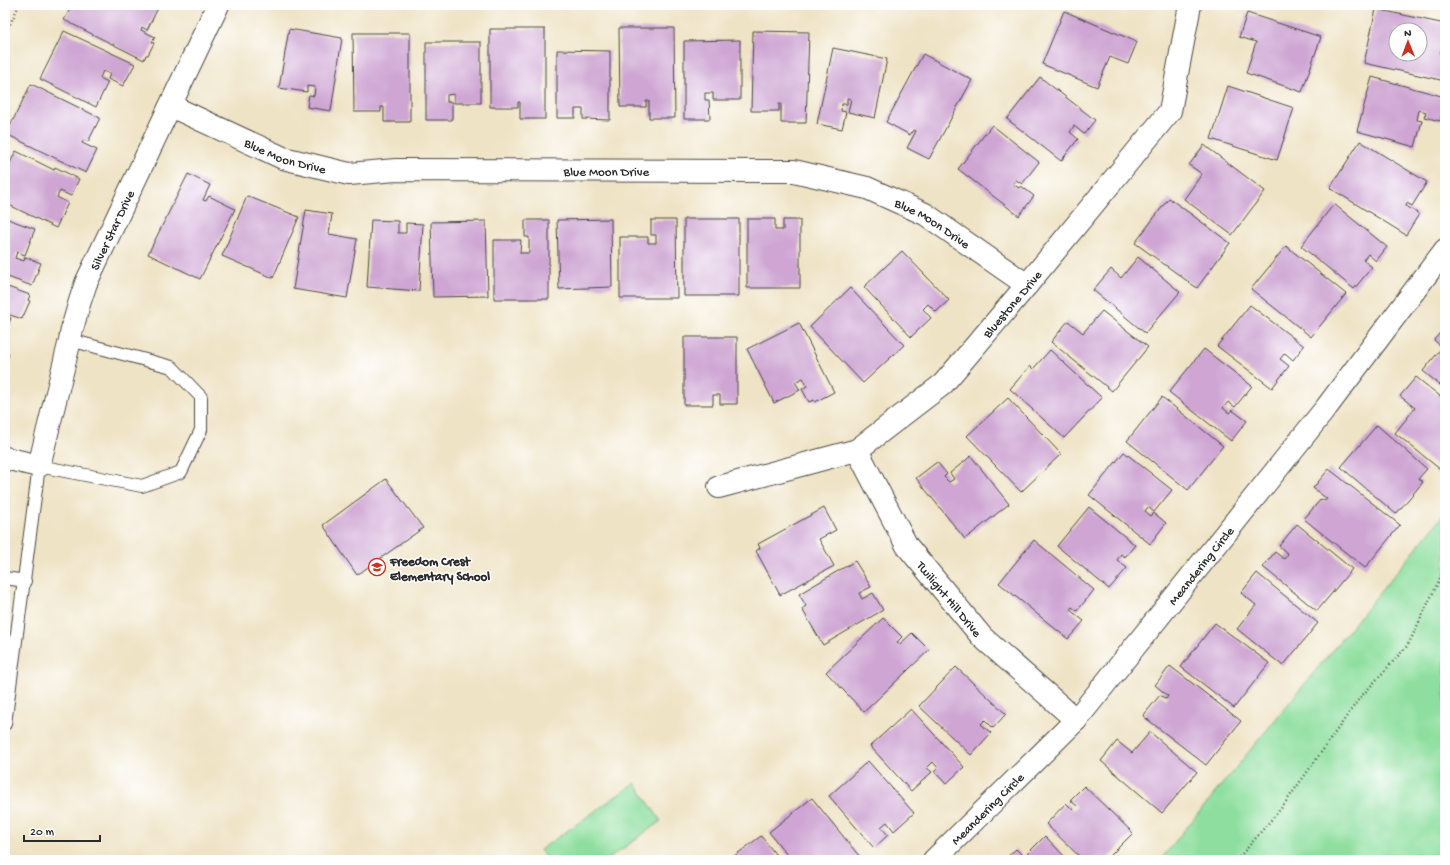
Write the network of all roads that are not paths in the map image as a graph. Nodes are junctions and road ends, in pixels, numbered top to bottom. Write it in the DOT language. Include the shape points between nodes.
graph roads {
  1 [pos="218,5"];
  2 [pos="1190,5"];
  3 [pos="171,106"];
  4 [pos="1445,250"];
  5 [pos="1027,286"];
  6 [pos="70,340"];
  7 [pos="857,450"];
  8 [pos="5,458"];
  9 [pos="39,466"];
  10 [pos="719,487"];
  11 [pos="5,578"];
  12 [pos="25,581"];
  13 [pos="1076,720"];
  14 [pos="5,724"];
  15 [pos="934,860"];
  1 -- 3 [label="street, Silver Star Drive"];
  2 -- 5 [label="street, Bluestone Drive" via="1170,111"];
  3 -- 5 [label="street, Blue Moon Drive" via="283,158 349,174 396,170 794,171 867,188 925,214"];
  3 -- 6 [label="street, Silver Star Drive" via="86,283"];
  4 -- 13 [label="street, Meandering Circle" via="1326,408"];
  5 -- 7 [label="street, Bluestone Drive" via="944,384"];
  6 -- 9 [label="street, Silver Star Drive"];
  6 -- 9 [label="lane" via="172,367 201,397 202,430 181,472 142,486"];
  7 -- 10 [label="street, Bluestone Drive"];
  7 -- 13 [label="street, Twilight Hill Drive" via="907,546 982,637"];
  8 -- 9 [label="street"];
  9 -- 12 [label="lane"];
  11 -- 12 [label="lane"];
  12 -- 14 [label="lane"];
  13 -- 15 [label="street, Meandering Circle"];
}
